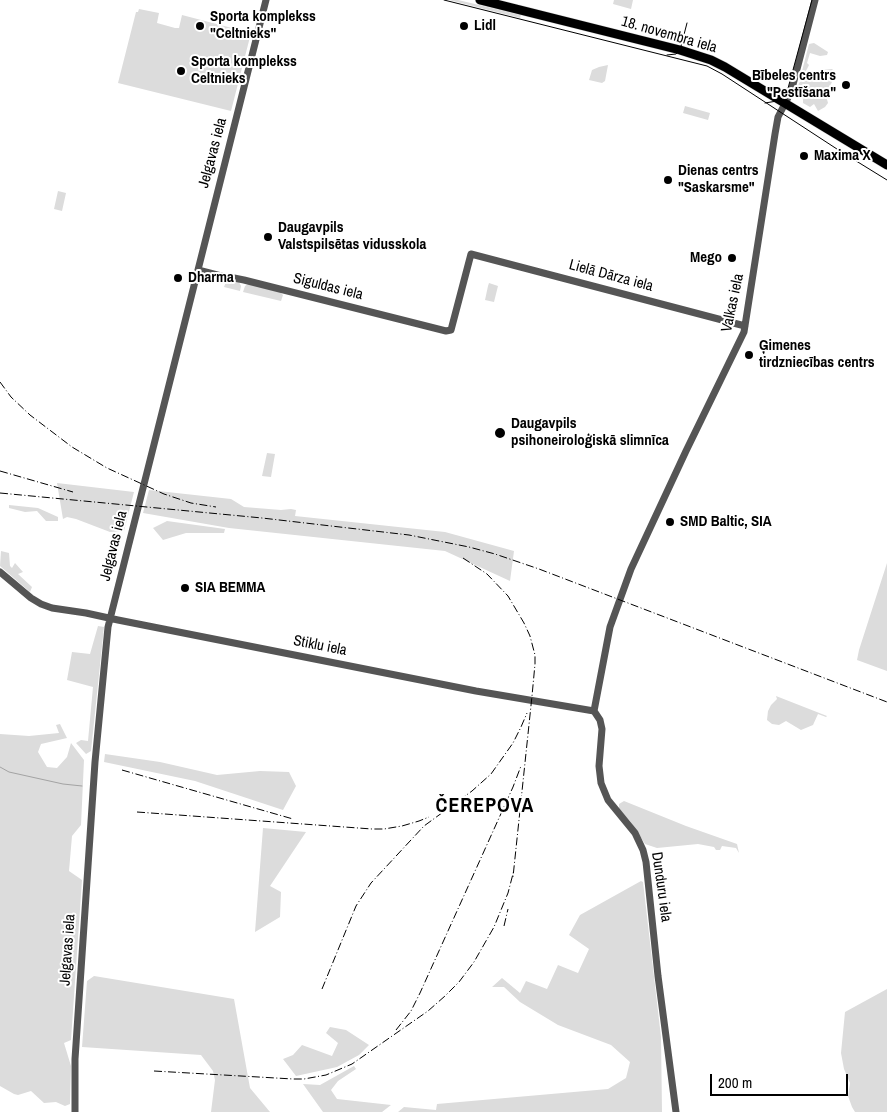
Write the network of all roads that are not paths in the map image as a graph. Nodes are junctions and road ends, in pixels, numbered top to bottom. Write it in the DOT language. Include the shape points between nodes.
graph roads {
  1 [pos="266,0"];
  2 [pos="480,0"];
  3 [pos="815,0"];
  4 [pos="785,104"];
  5 [pos="887,165"];
  6 [pos="198,270"];
  7 [pos="745,326"];
  8 [pos="451,330"];
  9 [pos="0,572"];
  10 [pos="622,594"];
  11 [pos="110,619"];
  12 [pos="594,711"];
  13 [pos="75,1112"];
  14 [pos="676,1112"];
  1 -- 6 [label="street, Jelgavas iela"];
  2 -- 4 [label="main road, 18. novembra iela" via="694,54 725,67"];
  3 -- 4 [label="street, Valkas iela"];
  4 -- 5 [label="main road, 18. novembra iela"];
  4 -- 7 [label="street, Valkas iela" via="778,117"];
  6 -- 8 [label="street, Siguldas iela"];
  6 -- 11 [label="street, Jelgavas iela"];
  7 -- 8 [label="street, Lielā Dārza iela" via="470,254"];
  7 -- 10 [label="street, Valkas iela" via="630,569"];
  9 -- 11 [label="street, Stiklu iela" via="41,604"];
  10 -- 12 [label="street, Dunduru iela" via="610,627"];
  11 -- 12 [label="street, Stiklu iela"];
  11 -- 13 [label="street, Jelgavas iela" via="92,795"];
  12 -- 14 [label="street, Dunduru iela" via="601,723 600,783 608,800 635,833 646,862"];
}
